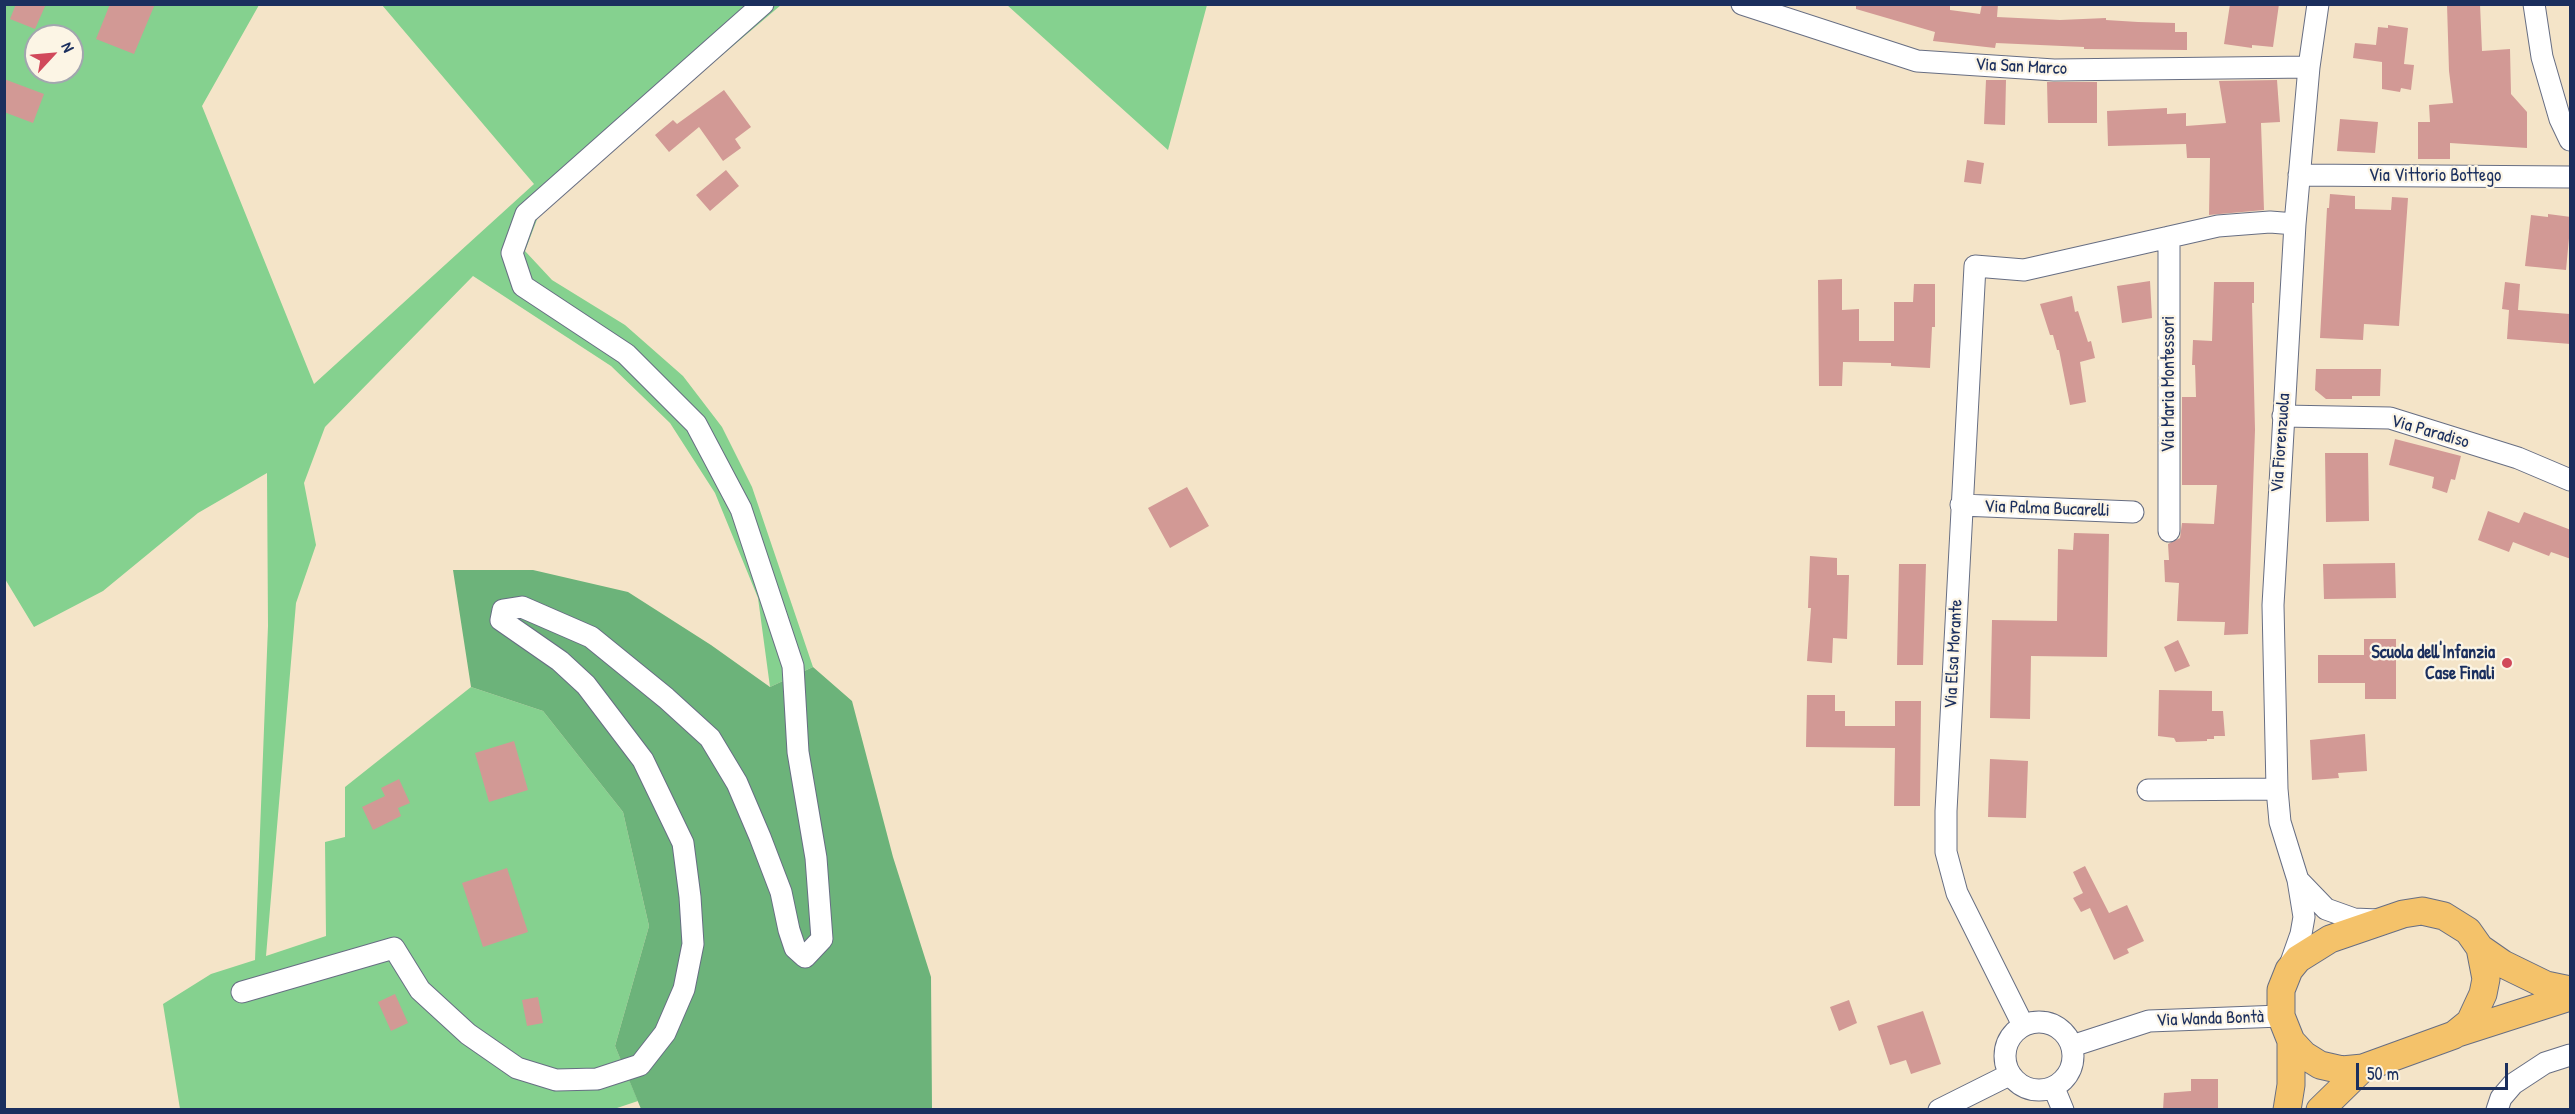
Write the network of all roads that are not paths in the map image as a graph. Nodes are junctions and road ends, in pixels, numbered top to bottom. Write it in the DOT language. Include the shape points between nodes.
graph roads {
  1 [pos="763,4"];
  2 [pos="1742,4"];
  3 [pos="2318,4"];
  4 [pos="2534,4"];
  5 [pos="2309,66"];
  6 [pos="2571,140"];
  7 [pos="2299,176"];
  8 [pos="2571,177"];
  9 [pos="2295,224"];
  10 [pos="2169,237"];
  11 [pos="2283,416"];
  12 [pos="2571,480"];
  13 [pos="1961,505"];
  14 [pos="2133,512"];
  15 [pos="2169,531"];
  16 [pos="2277,789"];
  17 [pos="2148,790"];
  18 [pos="2298,880"];
  19 [pos="2382,921"];
  20 [pos="2480,948"];
  21 [pos="2289,969"];
  22 [pos="2571,990"];
  23 [pos="242,992"];
  24 [pos="2571,997"];
  25 [pos="2281,1016"];
  26 [pos="2023,1025"];
  27 [pos="2454,1035"];
  28 [pos="2291,1041"];
  29 [pos="2072,1046"];
  30 [pos="2571,1055"];
  31 [pos="2363,1068"];
  32 [pos="2009,1075"];
  33 [pos="2054,1088"];
  34 [pos="1939,1110"];
  35 [pos="2063,1110"];
  36 [pos="2287,1110"];
  37 [pos="2320,1110"];
  38 [pos="2497,1110"];
  1 -- 23 [label="street" via="526,214 512,254 523,286 626,354 696,424 741,509 793,666 798,752 816,858 822,939 805,957 795,948 781,892 737,783 710,738 591,637 522,607 503,610 501,620 560,661 586,685 643,760 683,843 693,944 684,989 665,1033 640,1065 597,1079 556,1080 517,1068 468,1034 420,990 394,948"];
  2 -- 5 [label="street, Via San Marco" via="1917,61 2054,70"];
  3 -- 5 [label="street, Via Fiorenzuola"];
  4 -- 6 [label="street" via="2542,57 2560,119"];
  5 -- 7 [label="street, Via Fiorenzuola"];
  7 -- 8 [label="street, Via Vittorio Bottego"];
  7 -- 9 [label="street, Via Fiorenzuola"];
  9 -- 10 [label="street" via="2218,226"];
  9 -- 11 [label="street, Via Fiorenzuola"];
  10 -- 13 [label="street, Via Elsa Morante" via="2024,270 1975,266"];
  10 -- 15 [label="street, Via Maria Montessori"];
  11 -- 12 [label="street, Via Paradiso" via="2390,418 2517,458"];
  11 -- 16 [label="street, Via Fiorenzuola" via="2273,605"];
  13 -- 14 [label="street, Via Palma Bucarelli"];
  13 -- 26 [label="street, Via Elsa Morante" via="1946,852 1957,892"];
  16 -- 17 [label="street"];
  16 -- 18 [label="street, Via Fiorenzuola" via="2280,822"];
  18 -- 19 [label="street, Via Fiorenzuola" via="2326,909 2354,919"];
  18 -- 21 [label="street, Via Fiorenzuola" via="2304,925"];
  19 -- 20 [label="main road" via="2403,914 2433,912 2468,931"];
  19 -- 21 [label="main road" via="2314,947"];
  20 -- 22 [label="main road" via="2522,974 2546,985"];
  20 -- 27 [label="main road" via="2486,979 2483,994 2470,1022"];
  21 -- 25 [label="main road" via="2281,990"];
  24 -- 27 [label="main road"];
  25 -- 28 [label="main road"];
  25 -- 29 [label="street, Via Wanda Bontà" via="2149,1021"];
  26 -- 29 [label="street" via="2035,1022 2058,1027"];
  26 -- 32 [label="street" via="2007,1042"];
  27 -- 31 [label="main road"];
  28 -- 31 [label="main road" via="2320,1065 2342,1070"];
  28 -- 36 [label="main road"];
  29 -- 33 [label="street" via="2073,1066"];
  30 -- 38 [label="street" via="2545,1063 2513,1084"];
  31 -- 37 [label="main road"];
  32 -- 33 [label="street" via="2034,1091"];
  32 -- 34 [label="street"];
  33 -- 35 [label="street"];
}
